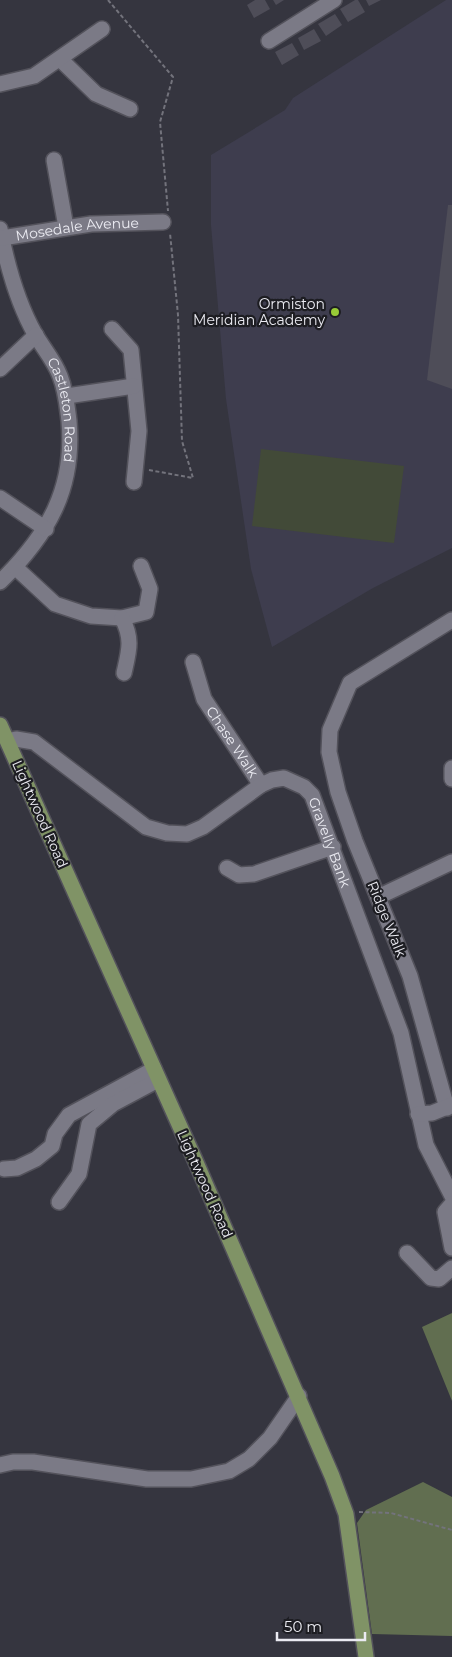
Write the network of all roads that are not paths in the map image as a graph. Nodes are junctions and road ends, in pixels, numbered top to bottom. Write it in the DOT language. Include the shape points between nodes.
graph roads {
  1 [pos="334,0"];
  2 [pos="102,28"];
  3 [pos="269,41"];
  4 [pos="60,59"];
  5 [pos="0,84"];
  6 [pos="130,109"];
  7 [pos="54,160"];
  8 [pos="162,220"];
  9 [pos="66,228"];
  10 [pos="1,234"];
  11 [pos="112,328"];
  12 [pos="36,335"];
  13 [pos="0,369"];
  14 [pos="134,386"];
  15 [pos="66,396"];
  16 [pos="134,482"];
  17 [pos="0,498"];
  18 [pos="46,529"];
  19 [pos="141,566"];
  20 [pos="15,567"];
  21 [pos="0,582"];
  22 [pos="122,618"];
  23 [pos="452,620"];
  24 [pos="193,662"];
  25 [pos="124,673"];
  26 [pos="0,725"];
  27 [pos="8,741"];
  28 [pos="452,768"];
  29 [pos="452,779"];
  30 [pos="261,785"];
  31 [pos="333,847"];
  32 [pos="452,862"];
  33 [pos="227,868"];
  34 [pos="378,897"];
  35 [pos="156,1075"];
  36 [pos="449,1107"];
  37 [pos="418,1114"];
  38 [pos="4,1169"];
  39 [pos="452,1196"];
  40 [pos="59,1202"];
  41 [pos="452,1204"];
  42 [pos="452,1248"];
  43 [pos="407,1253"];
  44 [pos="452,1268"];
  45 [pos="299,1396"];
  46 [pos="0,1465"];
  47 [pos="366,1657"];
  1 -- 3 [label="street"];
  2 -- 4 [label="street"];
  4 -- 5 [label="street" via="34,76"];
  4 -- 6 [label="street" via="96,94"];
  7 -- 9 [label="street"];
  8 -- 9 [label="street, Mosedale Avenue"];
  9 -- 10 [label="street, Mosedale Avenue"];
  10 -- 12 [label="street, Castleton Road" via="19,302"];
  11 -- 14 [label="street" via="131,350"];
  12 -- 13 [label="street"];
  12 -- 15 [label="street, Castleton Road" via="49,353"];
  14 -- 15 [label="street"];
  14 -- 16 [label="street" via="139,432"];
  15 -- 18 [label="street, Castleton Road" via="70,438 68,467 63,491"];
  17 -- 18 [label="street"];
  18 -- 20 [label="street, Castleton Road"];
  19 -- 22 [label="street" via="150,589 146,612"];
  20 -- 21 [label="street, Castleton Road"];
  20 -- 22 [label="street" via="55,604 92,616"];
  22 -- 25 [label="street" via="130,632"];
  23 -- 34 [label="street, Ridge Walk" via="350,682 330,730 329,752 338,792"];
  24 -- 30 [label="street, Chase Walk" via="204,699"];
  26 -- 27 [label="main road, Lightwood Road"];
  27 -- 30 [label="street, Gravelly Bank" via="34,742 146,827 167,833 187,834 203,827"];
  27 -- 35 [label="main road, Lightwood Road"];
  28 -- 29 [label="street"];
  30 -- 31 [label="street, Gravelly Bank" via="284,778 304,787 312,795"];
  31 -- 33 [label="street" via="254,874 239,875"];
  31 -- 37 [label="street, Gravelly Bank" via="401,1033"];
  32 -- 34 [label="street"];
  34 -- 36 [label="street, Ridge Walk" via="410,976"];
  35 -- 38 [label="street" via="69,1115 55,1134 52,1146 36,1159 17,1168"];
  35 -- 40 [label="street" via="90,1124 79,1174"];
  35 -- 45 [label="main road, Lightwood Road"];
  36 -- 37 [label="street"];
  37 -- 39 [label="street, Gravelly Bank" via="426,1145"];
  41 -- 42 [label="street" via="445,1212"];
  43 -- 44 [label="street" via="431,1278 439,1279"];
  45 -- 46 [label="street" via="270,1438 229,1471 191,1479 147,1479 33,1462"];
  45 -- 47 [label="main road, Lightwood Road" via="346,1514"];
}
